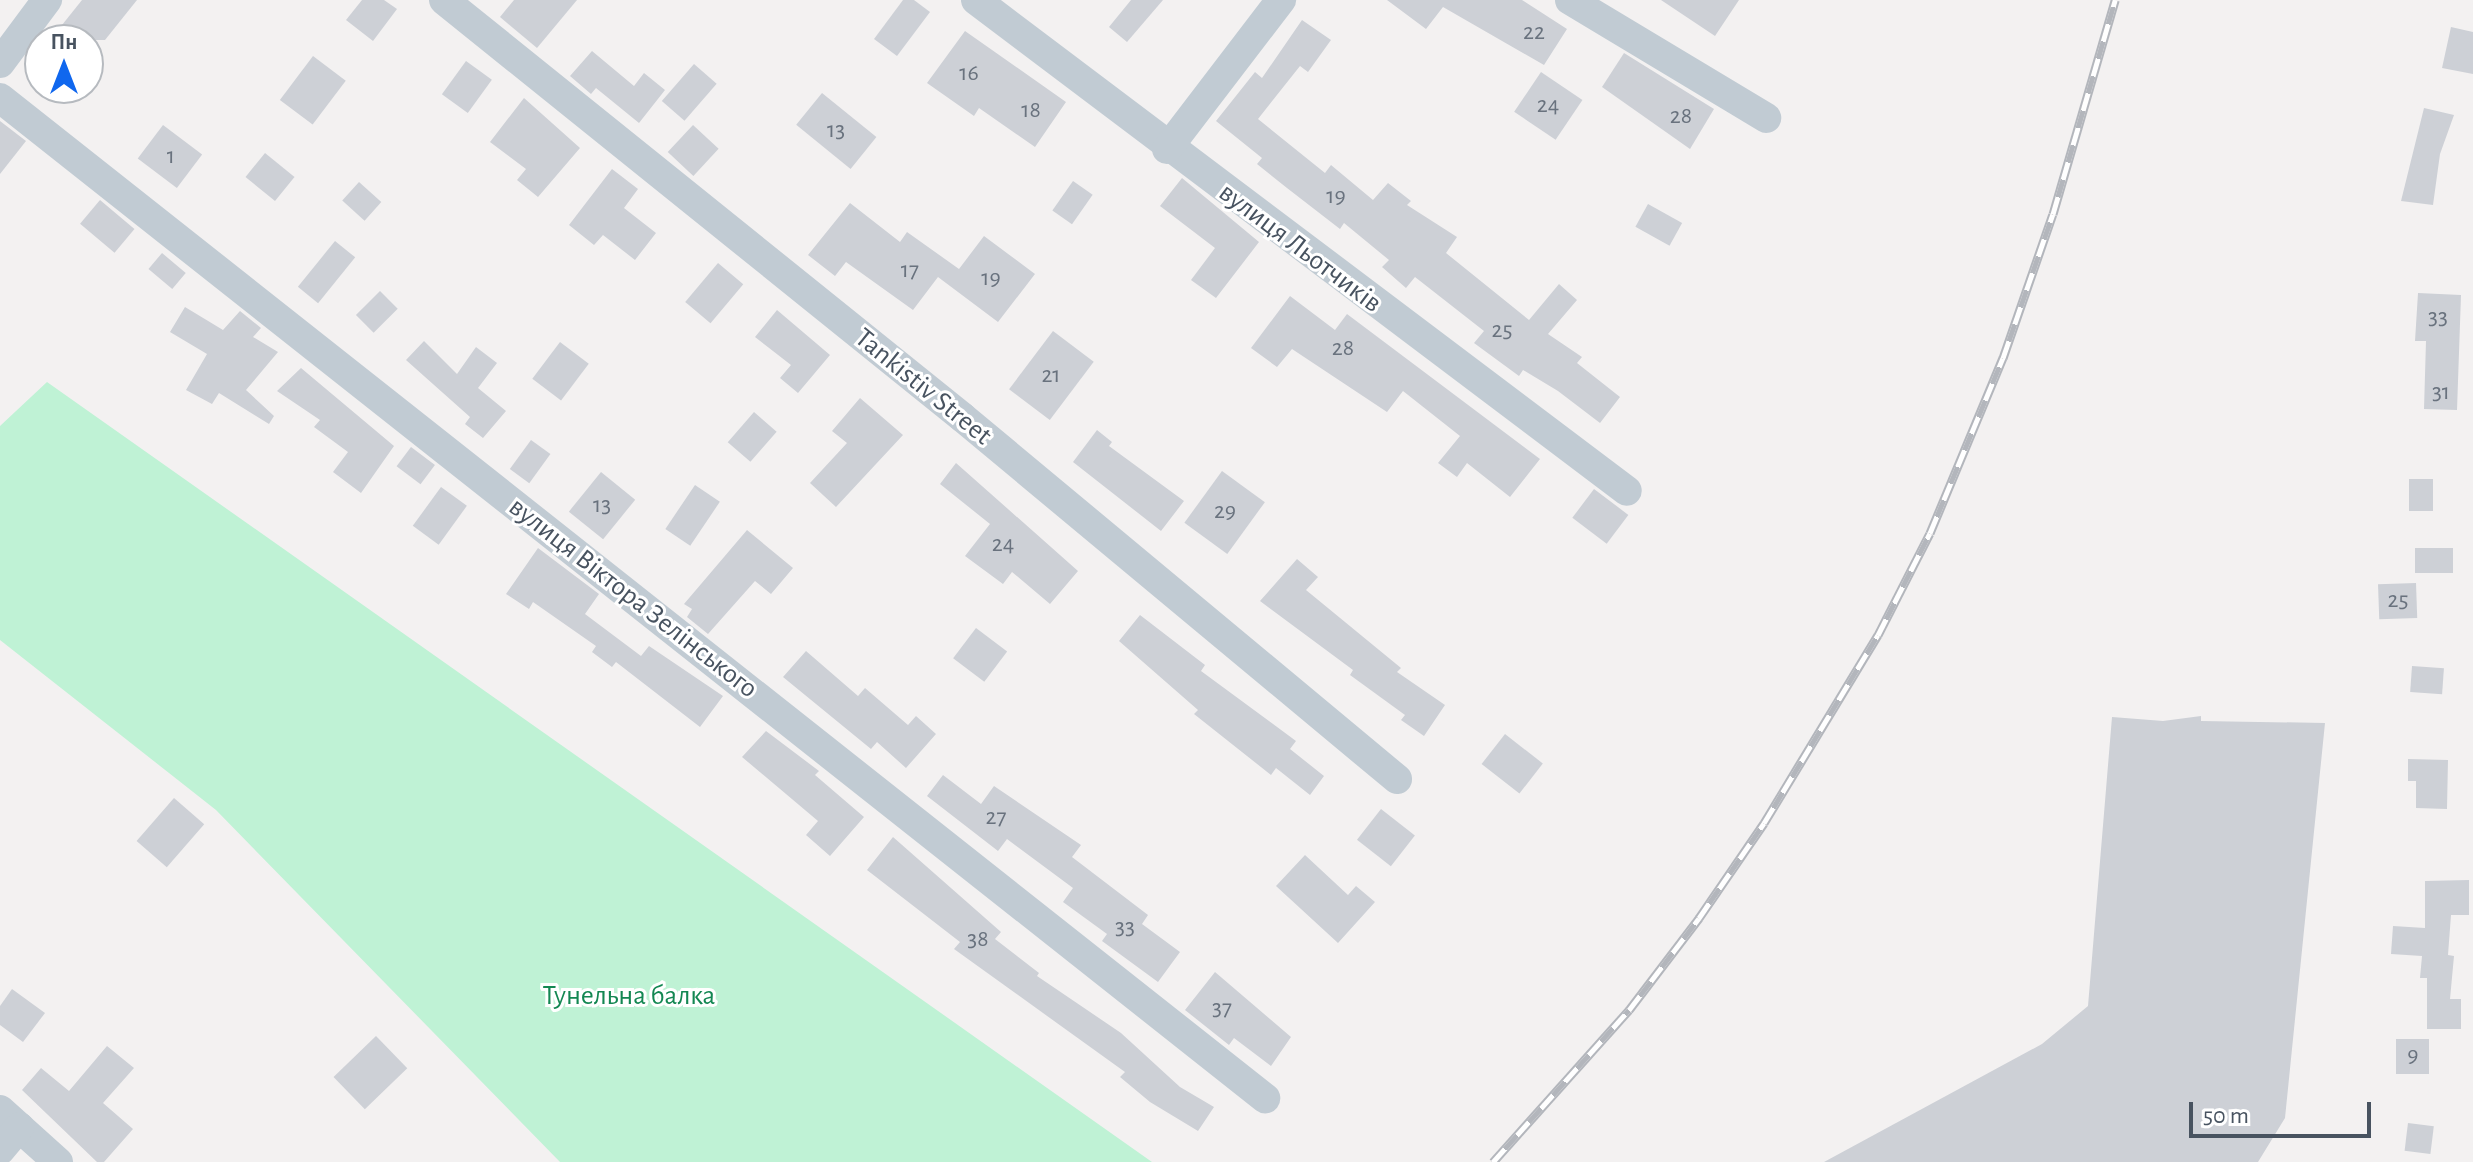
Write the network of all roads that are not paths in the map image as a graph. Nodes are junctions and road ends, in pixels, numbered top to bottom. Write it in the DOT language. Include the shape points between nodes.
graph roads {
  1 [pos="47,0"];
  2 [pos="444,0"];
  3 [pos="976,0"];
  4 [pos="1281,0"];
  5 [pos="1570,0"];
  6 [pos="0,63"];
  7 [pos="0,98"];
  8 [pos="1766,118"];
  9 [pos="1167,149"];
  10 [pos="1627,491"];
  11 [pos="1397,779"];
  12 [pos="1265,1098"];
  13 [pos="6,1129"];
  14 [pos="58,1162"];
  1 -- 6 [label="street"];
  2 -- 11 [label="street, Tankistiv Street" via="962,417"];
  3 -- 9 [label="street, вулиця Льотчиків"];
  4 -- 9 [label="street"];
  5 -- 8 [label="street"];
  7 -- 12 [label="street, вулиця Віктора Зелінського"];
  9 -- 10 [label="street, вулиця Льотчиків"];
  13 -- 14 [label="street"];
}
